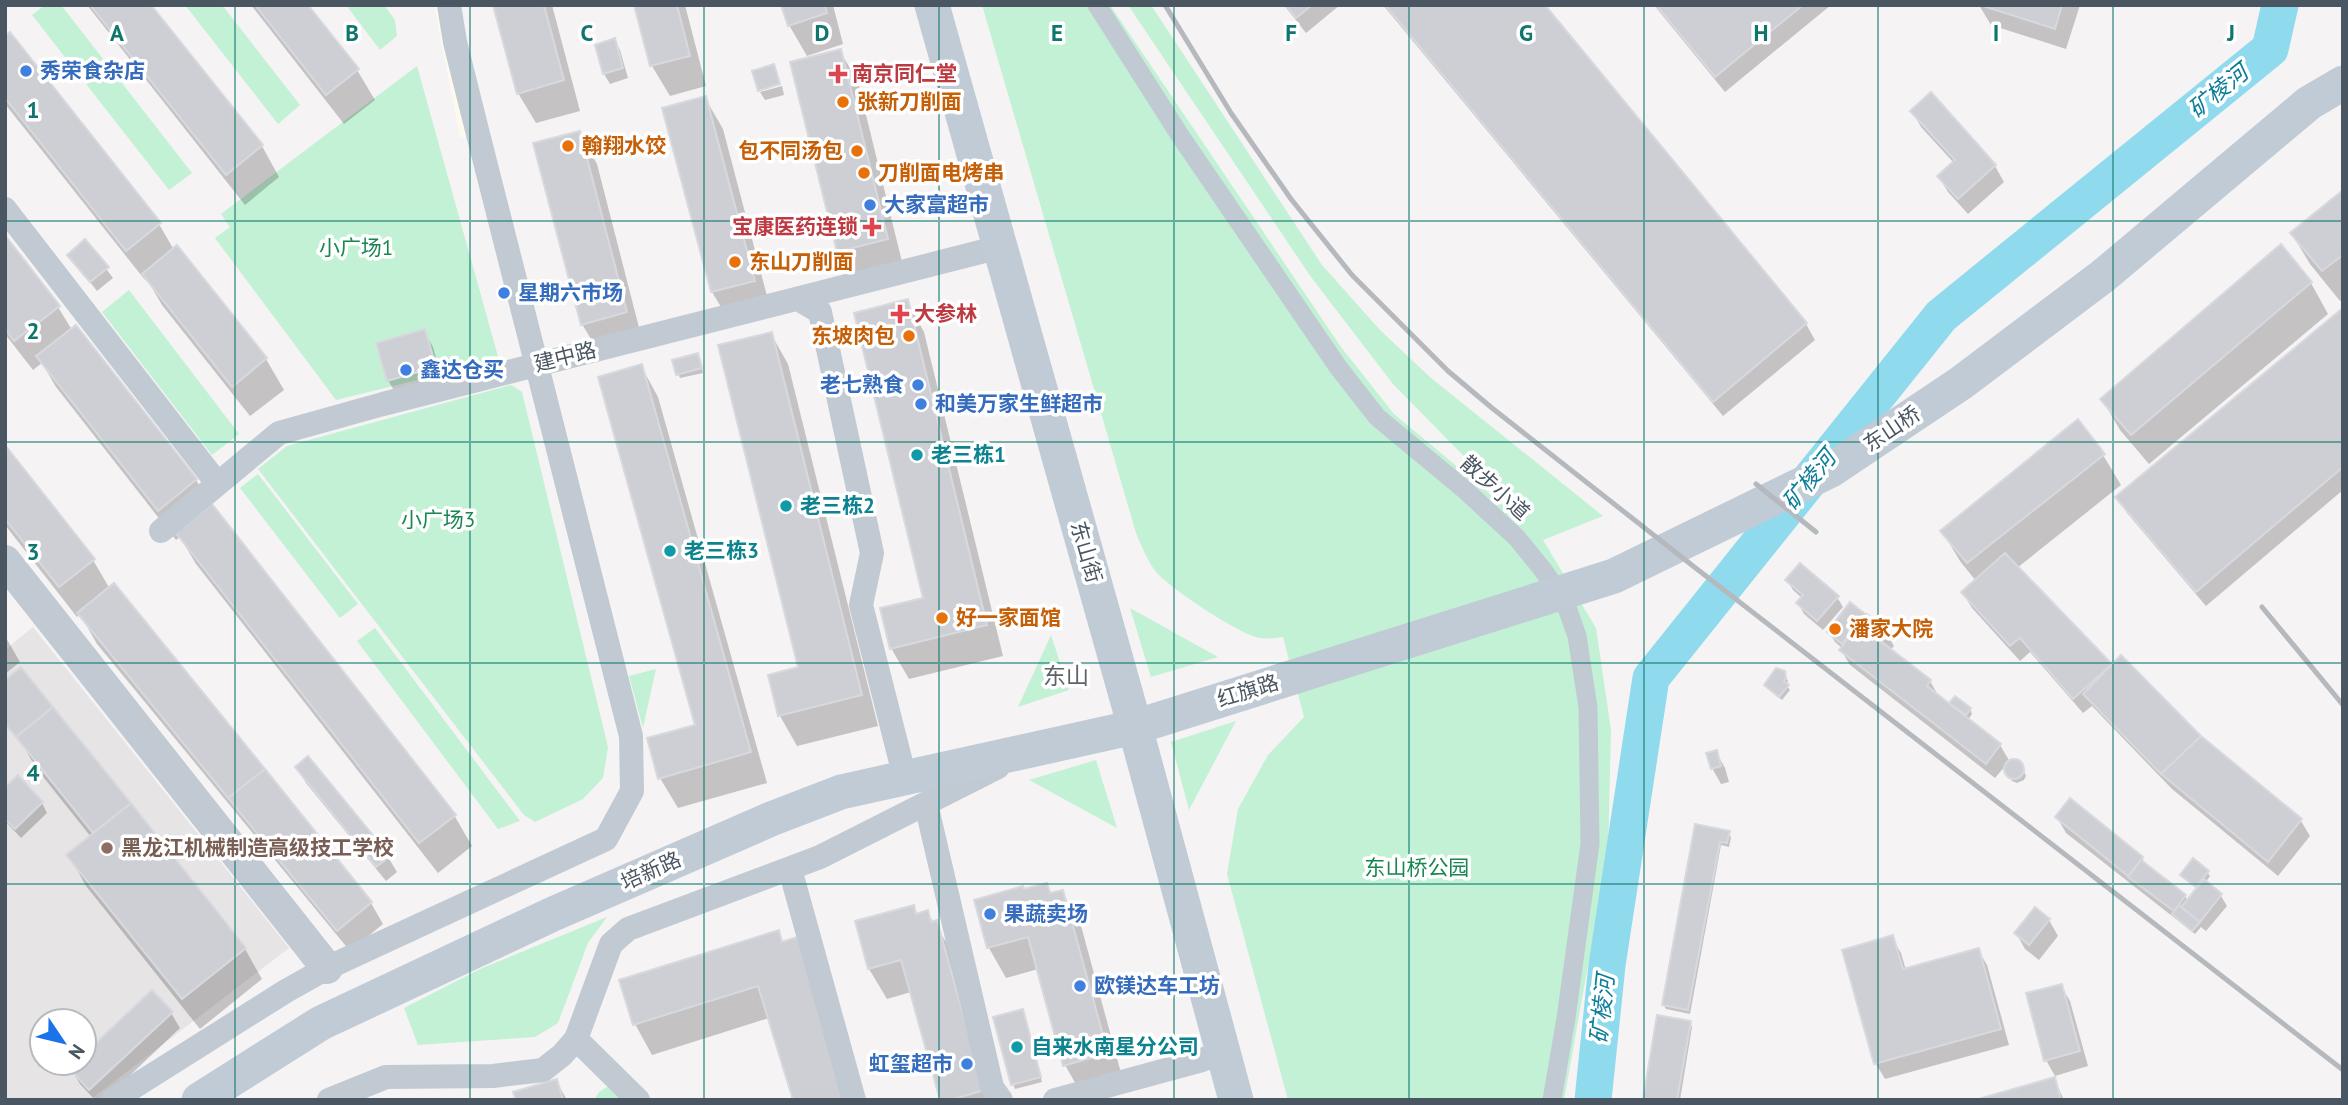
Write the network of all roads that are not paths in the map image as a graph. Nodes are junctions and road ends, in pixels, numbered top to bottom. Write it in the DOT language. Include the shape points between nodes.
graph roads {
  1 [pos="450,5"];
  2 [pos="932,5"];
  3 [pos="1097,5"];
  4 [pos="2343,83"];
  5 [pos="5,209"];
  6 [pos="1000,247"];
  7 [pos="798,299"];
  8 [pos="537,365"];
  9 [pos="218,483"];
  10 [pos="161,531"];
  11 [pos="5,561"];
  12 [pos="1361,656"];
  13 [pos="1135,727"];
  14 [pos="915,791"];
  15 [pos="790,869"];
  16 [pos="327,968"];
  17 [pos="576,1039"];
  18 [pos="1223,1052"];
  19 [pos="113,1100"];
  20 [pos="199,1100"];
  21 [pos="328,1100"];
  22 [pos="638,1100"];
  23 [pos="854,1100"];
  24 [pos="1000,1100"];
  25 [pos="1055,1100"];
  26 [pos="1236,1100"];
  27 [pos="1552,1100"];
  1 -- 8 [label="street" via="455,43"];
  2 -- 6 [label="main road, 东山街"];
  3 -- 27 [label="street, 散步小道" via="1179,134 1369,407 1517,538 1565,602 1577,636 1587,698 1590,844"];
  4 -- 12 [label="main road, 东山桥" via="2309,103 2103,276 1961,383 1831,470 1614,576"];
  5 -- 9 [label="street"];
  6 -- 7 [label="street, 建中路"];
  6 -- 13 [label="main road, 东山街"];
  7 -- 8 [label="street, 建中路"];
  7 -- 14 [label="street" via="820,312 872,553 861,605"];
  8 -- 9 [label="street, 建中路" via="279,433"];
  8 -- 16 [label="street" via="631,736 632,791 606,839"];
  9 -- 10 [label="street, 建中路"];
  11 -- 16 [label="street"];
  12 -- 13 [label="main road, 红旗路"];
  13 -- 14 [label="main road, 培新路" via="1033,750"];
  13 -- 18 [label="main road, 东山街"];
  14 -- 15 [label="street" via="820,857"];
  14 -- 20 [label="main road, 培新路" via="841,792 553,914 321,1023"];
  14 -- 24 [label="street" via="992,1087"];
  15 -- 17 [label="street" via="628,929 611,944"];
  15 -- 23 [label="street"];
  16 -- 19 [label="street"];
  17 -- 21 [label="street" via="543,1070 493,1076 386,1077"];
  17 -- 22 [label="street"];
  18 -- 25 [label="street"];
  18 -- 26 [label="main road, 东山街"];
}
